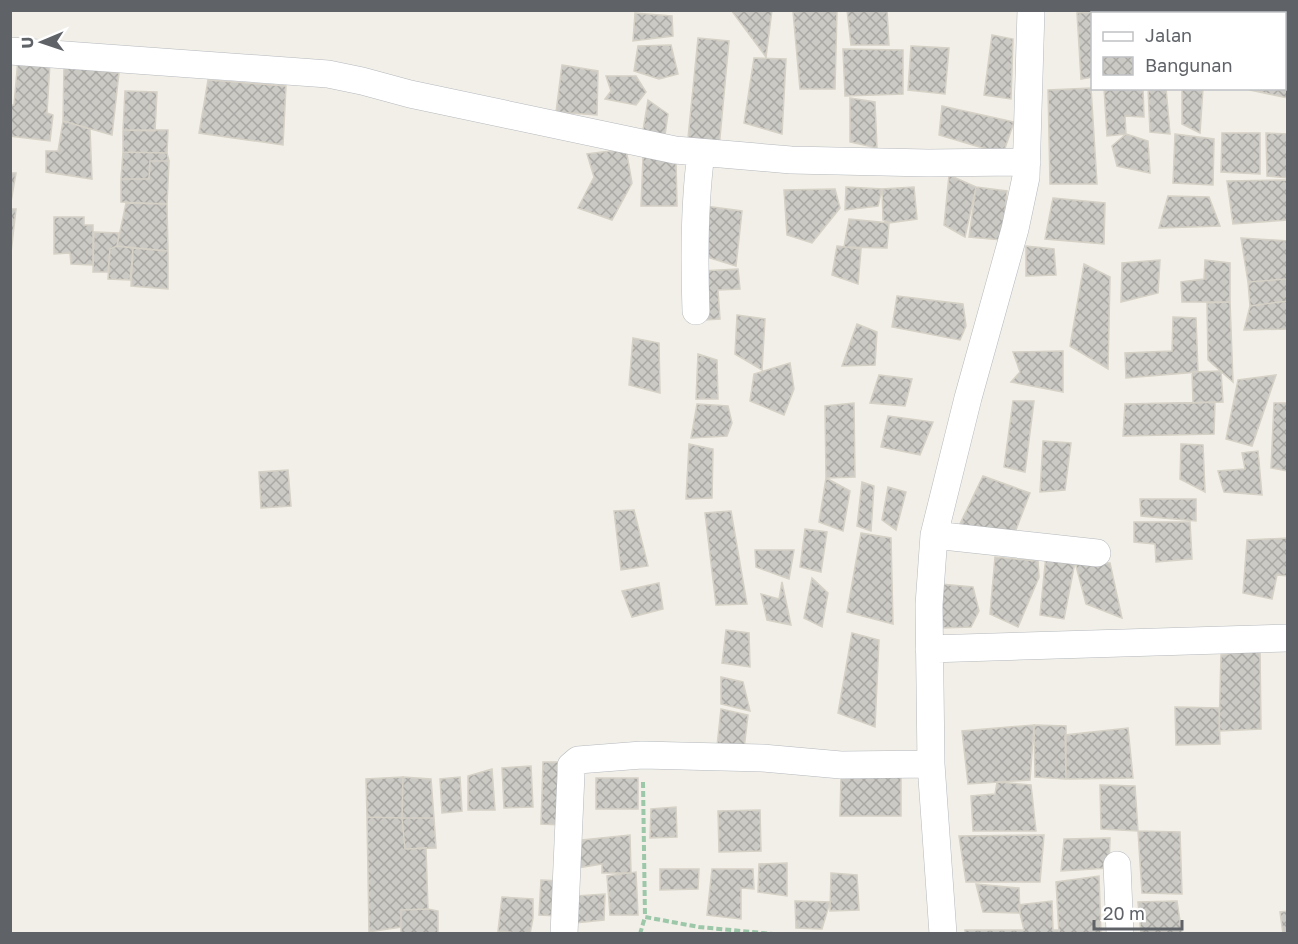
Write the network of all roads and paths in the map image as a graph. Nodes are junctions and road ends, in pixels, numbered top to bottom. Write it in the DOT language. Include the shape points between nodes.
graph roads {
  1 [pos="1031,10"];
  2 [pos="10,51"];
  3 [pos="701,153"];
  4 [pos="1027,162"];
  5 [pos="696,311"];
  6 [pos="934,535"];
  7 [pos="1097,553"];
  8 [pos="1287,638"];
  9 [pos="929,649"];
  10 [pos="642,755"];
  11 [pos="931,764"];
  12 [pos="1117,865"];
  13 [pos="645,916"];
  14 [pos="564,933"];
  15 [pos="640,933"];
  16 [pos="773,933"];
  17 [pos="943,933"];
  18 [pos="1120,933"];
  1 -- 4 [label="street"];
  2 -- 3 [label="street" via="328,74"];
  3 -- 4 [label="street" via="790,160"];
  3 -- 5 [label="street" via="694,239"];
  4 -- 6 [label="street" via="1015,229"];
  6 -- 7 [label="street"];
  6 -- 9 [label="street"];
  8 -- 9 [label="street"];
  9 -- 11 [label="street"];
  10 -- 11 [label="street" via="762,758 841,765"];
  10 -- 13 [label="path"];
  10 -- 14 [label="street" via="578,760 571,766"];
  11 -- 17 [label="street"];
  12 -- 18 [label="street"];
  13 -- 15 [label="path"];
  13 -- 16 [label="path" via="699,927"];
}
